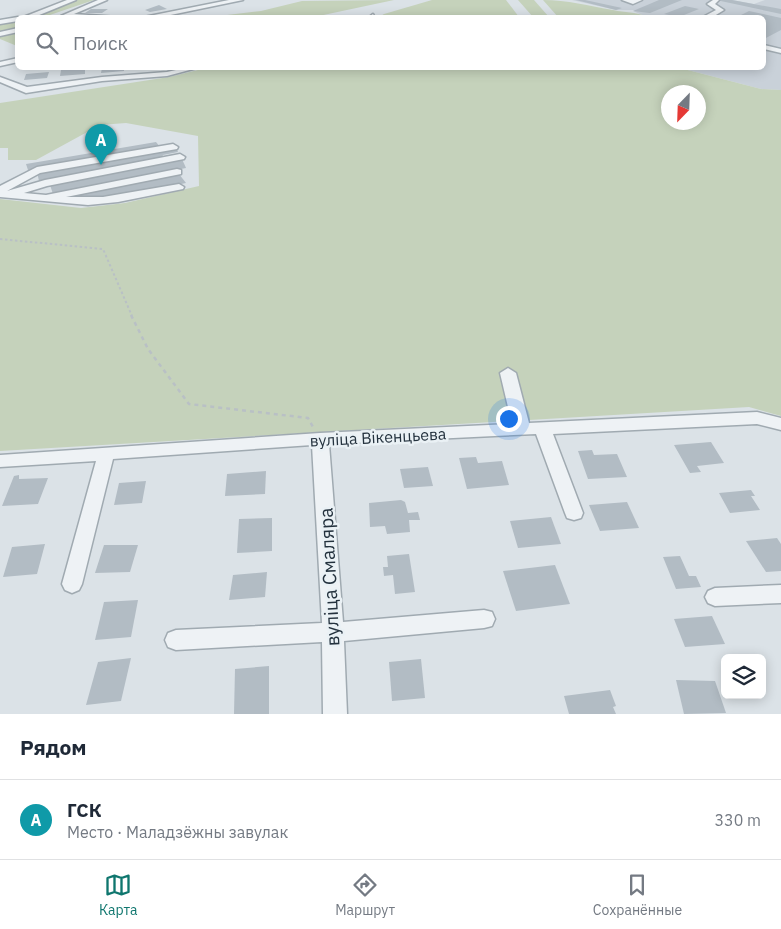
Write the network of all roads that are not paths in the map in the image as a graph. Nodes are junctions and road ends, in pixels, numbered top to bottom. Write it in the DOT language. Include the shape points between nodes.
graph roads {
  1 [pos="73,0"];
  2 [pos="104,0"];
  3 [pos="240,0"];
  4 [pos="625,0"];
  5 [pos="639,0"];
  6 [pos="716,1"];
  7 [pos="32,15"];
  8 [pos="67,15"];
  9 [pos="158,15"];
  10 [pos="710,15"];
  11 [pos="15,20"];
  12 [pos="0,22"];
  13 [pos="15,31"];
  14 [pos="0,34"];
  15 [pos="766,47"];
  16 [pos="781,51"];
  17 [pos="15,61"];
  18 [pos="0,64"];
  19 [pos="184,70"];
  20 [pos="0,79"];
  21 [pos="172,147"];
  22 [pos="180,157"];
  23 [pos="177,172"];
  24 [pos="179,187"];
  25 [pos="2,193"];
  26 [pos="46,198"];
  27 [pos="508,373"];
  28 [pos="781,424"];
  29 [pos="542,428"];
  30 [pos="522,429"];
  31 [pos="320,439"];
  32 [pos="106,454"];
  33 [pos="0,461"];
  34 [pos="574,513"];
  35 [pos="72,584"];
  36 [pos="781,594"];
  37 [pos="716,597"];
  38 [pos="484,619"];
  39 [pos="333,632"];
  40 [pos="176,640"];
  41 [pos="335,714"];
  1 -- 7 [label="street"];
  2 -- 8 [label="street"];
  3 -- 9 [label="street"];
  4 -- 5 [label="street"];
  6 -- 10 [label="street" via="710,4 721,10"];
  11 -- 12 [label="street"];
  13 -- 14 [label="street"];
  15 -- 16 [label="street"];
  17 -- 18 [label="street"];
  19 -- 20 [label="street" via="26,90"];
  21 -- 25 [label="street" via="37,170"];
  22 -- 25 [label="street"];
  23 -- 26 [label="street"];
  24 -- 26 [label="street" via="82,203"];
  25 -- 26 [label="street"];
  27 -- 30 [label="street"];
  28 -- 29 [label="street, вуліца Вікенцьева" via="757,418"];
  29 -- 30 [label="street, вуліца Вікенцьева"];
  29 -- 34 [label="street"];
  30 -- 31 [label="street, вуліца Вікенцьева"];
  31 -- 32 [label="street, вуліца Вікенцьева"];
  31 -- 39 [label="street, вуліца Смаляра"];
  32 -- 33 [label="street, вуліца Вікенцьева"];
  32 -- 35 [label="street"];
  36 -- 37 [label="street"];
  38 -- 39 [label="street"];
  39 -- 40 [label="street"];
  39 -- 41 [label="street, вуліца Смаляра"];
}
